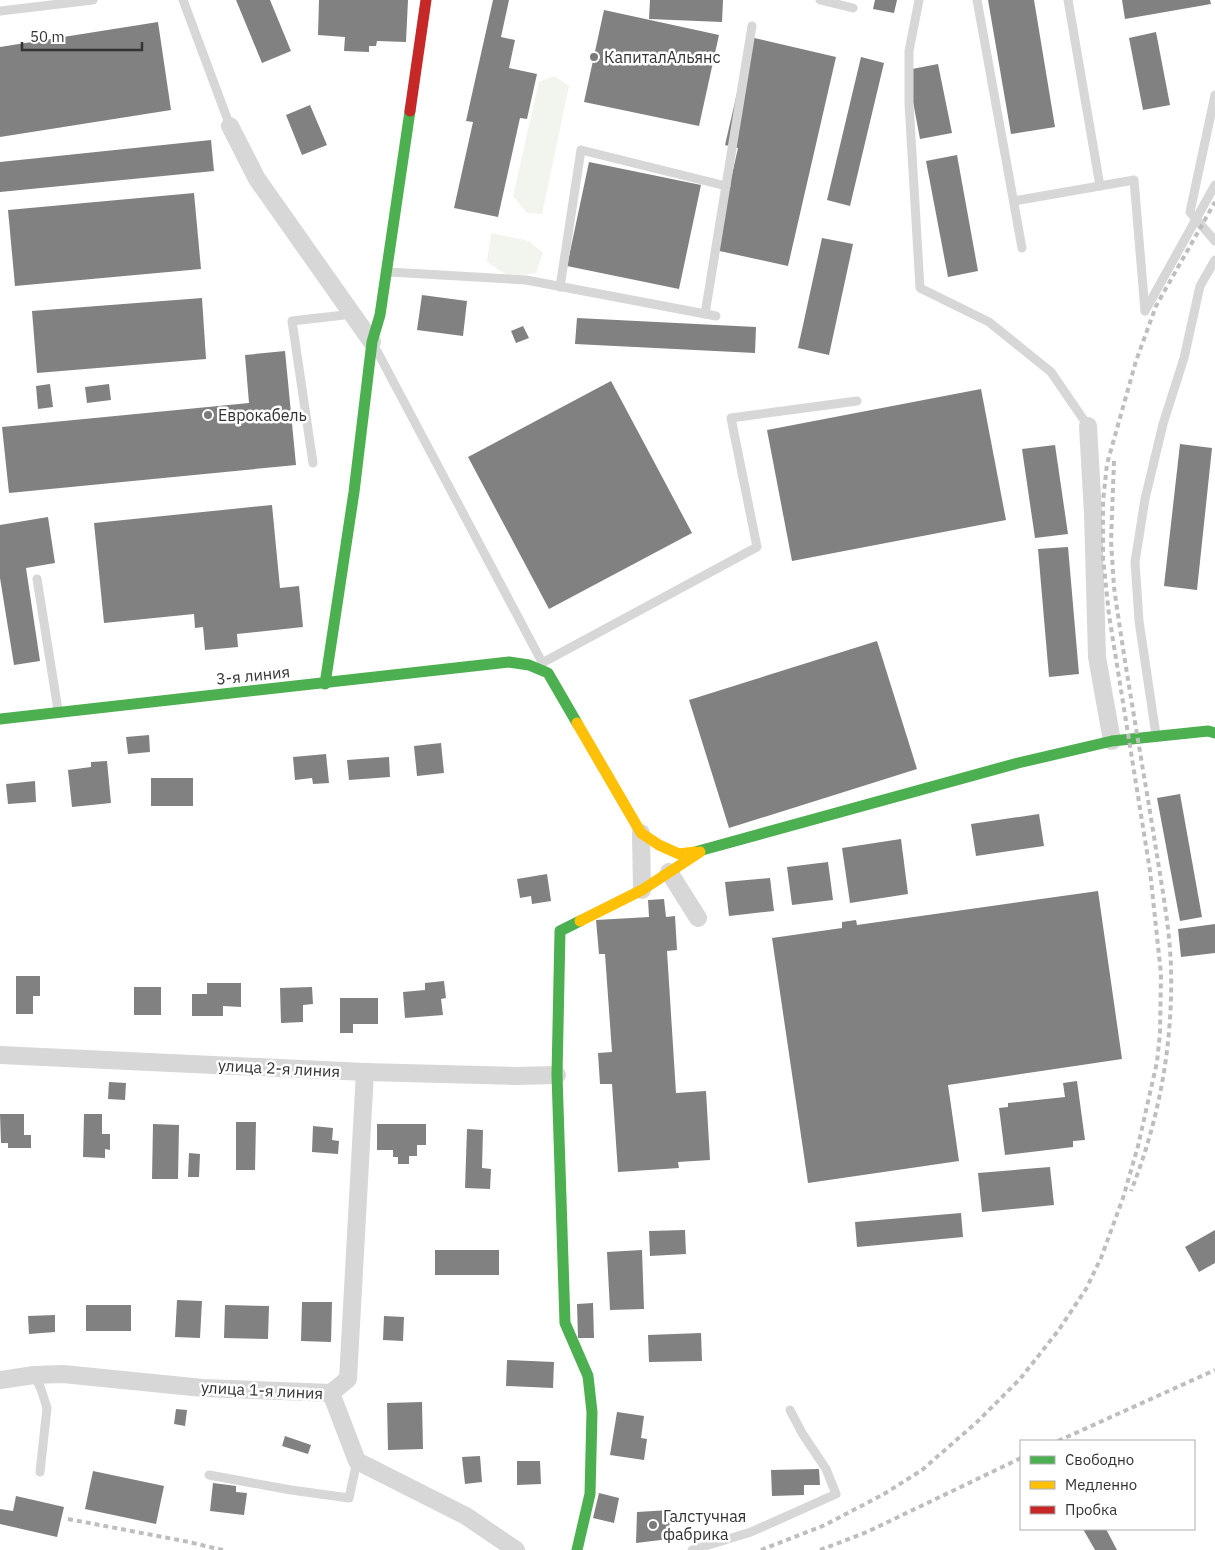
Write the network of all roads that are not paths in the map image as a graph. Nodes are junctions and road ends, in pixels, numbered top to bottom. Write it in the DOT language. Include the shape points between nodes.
graph roads {
  1 [pos="93,0"];
  2 [pos="183,0"];
  3 [pos="426,0"];
  4 [pos="820,0"];
  5 [pos="918,0"];
  6 [pos="976,0"];
  7 [pos="1068,0"];
  8 [pos="853,8"];
  9 [pos="0,11"];
  10 [pos="752,26"];
  11 [pos="1215,95"];
  12 [pos="230,126"];
  13 [pos="1215,185"];
  14 [pos="726,186"];
  15 [pos="1100,186"];
  16 [pos="1215,189"];
  17 [pos="1014,201"];
  18 [pos="1197,216"];
  19 [pos="1215,241"];
  20 [pos="1022,248"];
  21 [pos="1215,260"];
  22 [pos="386,271"];
  23 [pos="560,287"];
  24 [pos="352,314"];
  25 [pos="705,314"];
  26 [pos="716,316"];
  27 [pos="372,342"];
  28 [pos="857,401"];
  29 [pos="1088,426"];
  30 [pos="313,463"];
  31 [pos="37,579"];
  32 [pos="545,668"];
  33 [pos="325,684"];
  34 [pos="59,713"];
  35 [pos="0,719"];
  36 [pos="1213,732"];
  37 [pos="1156,738"];
  38 [pos="1112,741"];
  39 [pos="641,833"];
  40 [pos="700,852"];
  41 [pos="669,872"];
  42 [pos="642,890"];
  43 [pos="698,918"];
  44 [pos="0,1054"];
  45 [pos="365,1072"];
  46 [pos="557,1075"];
  47 [pos="34,1375"];
  48 [pos="0,1380"];
  49 [pos="331,1393"];
  50 [pos="790,1410"];
  51 [pos="357,1461"];
  52 [pos="40,1472"];
  53 [pos="208,1475"];
  54 [pos="516,1550"];
  55 [pos="577,1550"];
  56 [pos="692,1550"];
  1 -- 9 [label="lane"];
  2 -- 12 [label="lane"];
  3 -- 22 [label="street"];
  4 -- 8 [label="lane"];
  5 -- 29 [label="lane" via="909,51 909,103 920,288 989,322 1051,372"];
  6 -- 17 [label="lane"];
  7 -- 15 [label="lane"];
  10 -- 14 [label="lane"];
  11 -- 18 [label="lane" via="1190,212"];
  12 -- 24 [label="street" via="257,179"];
  13 -- 18 [label="lane"];
  14 -- 23 [label="lane" via="581,150"];
  14 -- 25 [label="lane"];
  15 -- 17 [label="lane"];
  15 -- 18 [label="lane" via="1134,180 1145,311"];
  16 -- 18 [label="lane"];
  17 -- 20 [label="lane"];
  18 -- 19 [label="lane"];
  21 -- 37 [label="lane" via="1200,286 1184,358 1163,424 1145,499 1134,562"];
  22 -- 23 [label="lane" via="526,280"];
  22 -- 27 [label="street"];
  23 -- 25 [label="lane"];
  24 -- 27 [label="street"];
  24 -- 30 [label="lane" via="292,321"];
  25 -- 26 [label="lane"];
  27 -- 32 [label="lane"];
  27 -- 33 [label="street" via="354,492"];
  28 -- 32 [label="lane" via="731,418 757,546"];
  29 -- 38 [label="street" via="1097,657"];
  31 -- 34 [label="lane"];
  32 -- 33 [label="street, 3-я линия" via="509,662"];
  32 -- 39 [label="street"];
  33 -- 34 [label="street, 3-я линия"];
  34 -- 35 [label="street, 3-я линия"];
  36 -- 37 [label="street"];
  37 -- 38 [label="street"];
  38 -- 40 [label="street" via="1018,763"];
  39 -- 40 [label="street" via="679,854"];
  39 -- 42 [label="street"];
  40 -- 41 [label="street"];
  41 -- 42 [label="street"];
  41 -- 43 [label="street"];
  42 -- 46 [label="street" via="560,932"];
  44 -- 45 [label="street, улица 2-я линия"];
  45 -- 46 [label="street, улица 2-я линия"];
  45 -- 49 [label="street" via="348,1379"];
  46 -- 55 [label="street" via="565,1323 588,1376 592,1412 590,1494"];
  47 -- 48 [label="street, улица 1-я линия"];
  47 -- 49 [label="street, улица 1-я линия" via="63,1374 203,1388"];
  47 -- 52 [label="lane" via="47,1408"];
  49 -- 51 [label="street, улица 1-я линия"];
  50 -- 56 [label="lane" via="826,1468 836,1494 751,1532"];
  51 -- 53 [label="lane" via="350,1498"];
  51 -- 54 [label="street" via="466,1516"];
}
